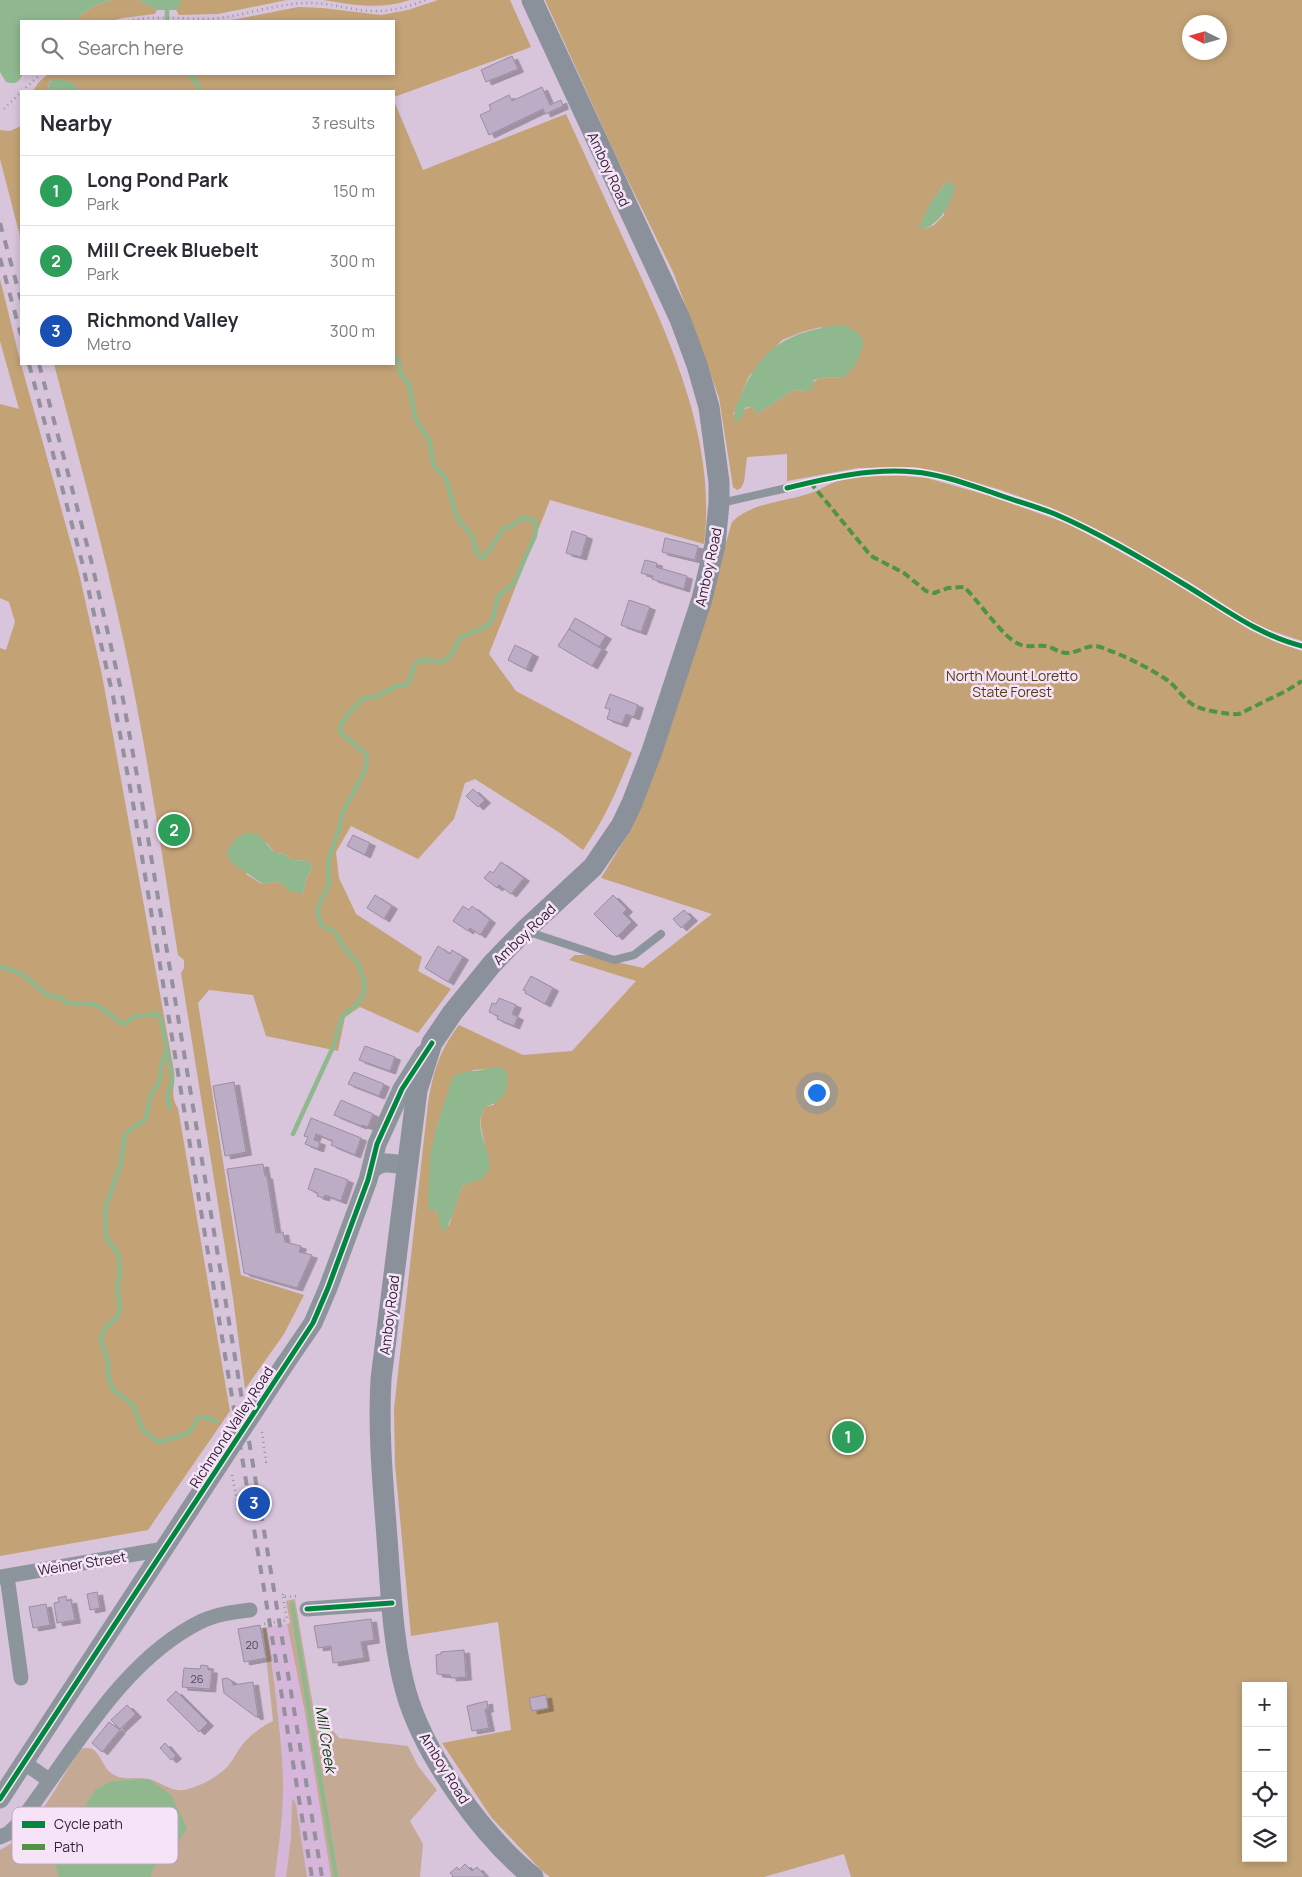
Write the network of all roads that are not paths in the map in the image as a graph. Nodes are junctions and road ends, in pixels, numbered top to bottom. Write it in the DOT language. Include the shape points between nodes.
graph roads {
  1 [pos="532,0"];
  2 [pos="787,488"];
  3 [pos="719,503"];
  4 [pos="524,931"];
  5 [pos="661,934"];
  6 [pos="432,1043"];
  7 [pos="408,1166"];
  8 [pos="371,1171"];
  9 [pos="164,1550"];
  10 [pos="4,1576"];
  11 [pos="392,1603"];
  12 [pos="307,1609"];
  13 [pos="250,1610"];
  14 [pos="21,1678"];
  15 [pos="23,1762"];
  16 [pos="49,1780"];
  17 [pos="0,1798"];
  18 [pos="31,1807"];
  19 [pos="12,1830"];
  20 [pos="0,1837"];
  21 [pos="533,1877"];
  1 -- 3 [label="main road, Amboy Road" via="680,319 697,364 709,407"];
  2 -- 3 [label="lane"];
  3 -- 4 [label="main road, Amboy Road" via="716,545 702,598 632,803 621,826 593,867"];
  4 -- 5 [label="lane" via="614,960 634,955"];
  4 -- 6 [label="main road, Amboy Road" via="480,978"];
  6 -- 7 [label="main road, Amboy Road" via="417,1090"];
  6 -- 8 [label="street, Richmond Valley Road" via="402,1089 377,1144"];
  7 -- 8 [label="street" via="382,1163"];
  7 -- 11 [label="main road, Amboy Road" via="379,1416"];
  8 -- 9 [label="street, Richmond Valley Road, bridge" via="313,1323"];
  9 -- 10 [label="street, Weiner Street"];
  9 -- 15 [label="street, Richmond Valley Road"];
  10 -- 14 [label="street"];
  11 -- 12 [label="street"];
  11 -- 21 [label="main road, Amboy Road" via="406,1693 423,1735 471,1810"];
  13 -- 16 [label="street" via="202,1621 152,1655 109,1702"];
  15 -- 16 [label="street"];
  15 -- 17 [label="street, Richmond Valley Road"];
  16 -- 18 [label="street"];
  19 -- 20 [label="street"];
}
